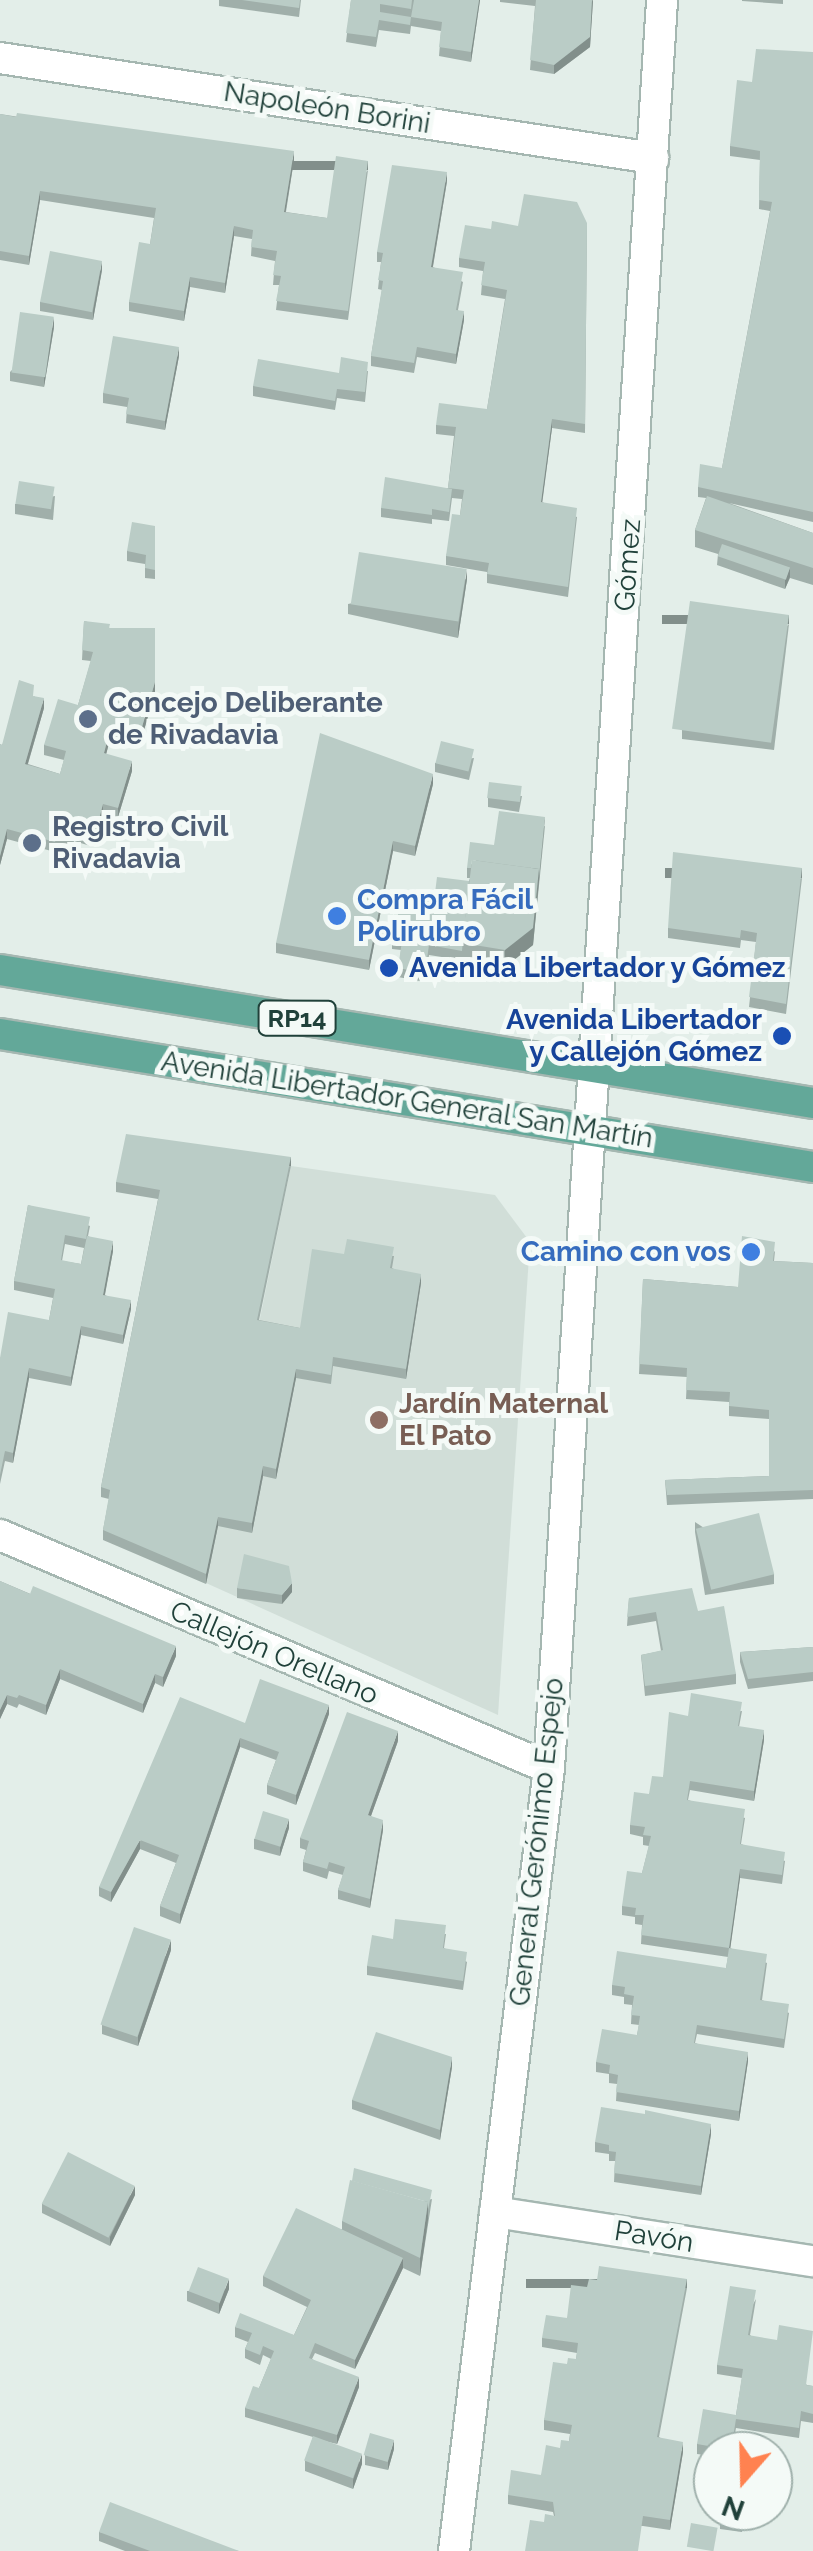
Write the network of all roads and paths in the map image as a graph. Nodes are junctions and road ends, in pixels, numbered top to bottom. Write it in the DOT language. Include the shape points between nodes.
graph roads {
  1 [pos="662,0"];
  2 [pos="0,58"];
  3 [pos="653,158"];
  4 [pos="0,970"];
  5 [pos="0,1034"];
  6 [pos="593,1066"];
  7 [pos="813,1103"];
  8 [pos="590,1130"];
  9 [pos="813,1167"];
  10 [pos="0,1535"];
  11 [pos="549,1768"];
  12 [pos="495,2212"];
  13 [pos="813,2261"];
  14 [pos="454,2551"];
  1 -- 3 [label="street, Gómez"];
  2 -- 3 [label="street, Napoleón Borini"];
  3 -- 6 [label="street, Gómez"];
  4 -- 6 [label="main road, RP14"];
  5 -- 8 [label="main road, Avenida Libertador General San Martín / RP14"];
  6 -- 7 [label="main road, RP14"];
  6 -- 8 [label="street, Gómez"];
  8 -- 9 [label="main road, Avenida Libertador General San Martín / RP14"];
  8 -- 11 [label="street, General Gerónimo Espejo"];
  10 -- 11 [label="street, Callejón Orellano"];
  11 -- 12 [label="street, General Gerónimo Espejo"];
  12 -- 13 [label="street, Pavón"];
  12 -- 14 [label="street, General Gerónimo Espejo"];
}
